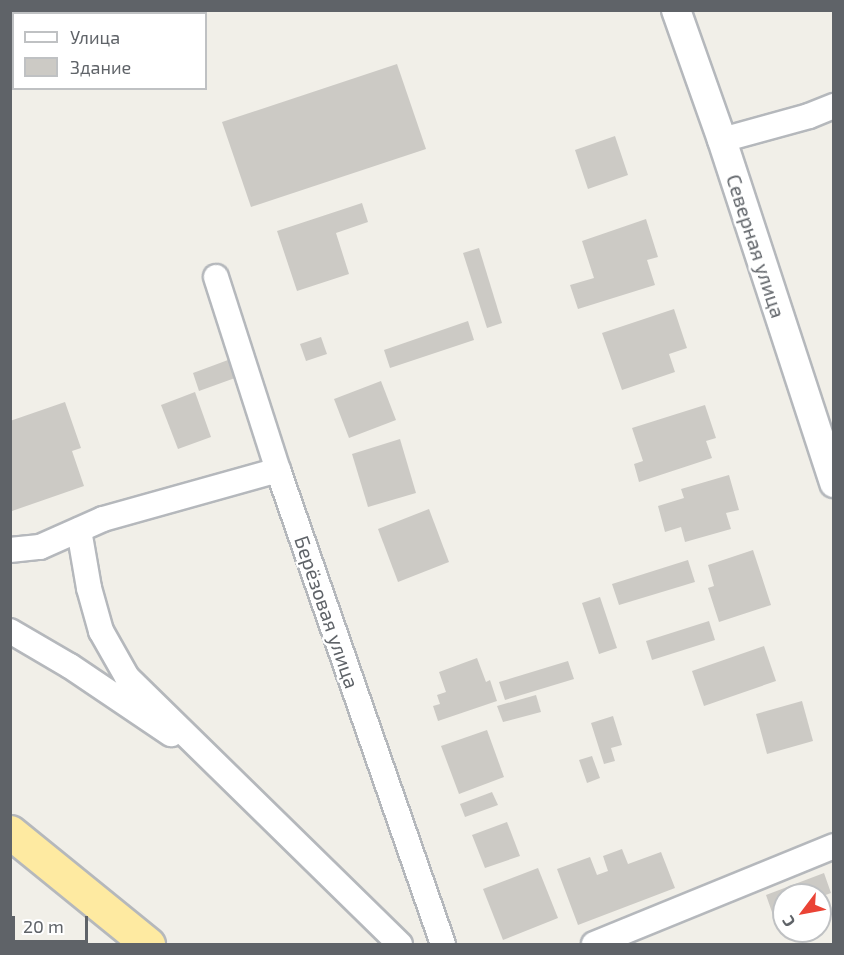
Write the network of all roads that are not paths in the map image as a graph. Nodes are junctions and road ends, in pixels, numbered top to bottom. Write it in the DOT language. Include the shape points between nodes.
graph roads {
  1 [pos="676,10"];
  2 [pos="834,106"];
  3 [pos="722,140"];
  4 [pos="216,277"];
  5 [pos="278,470"];
  6 [pos="834,483"];
  7 [pos="79,530"];
  8 [pos="10,550"];
  9 [pos="10,631"];
  10 [pos="211,760"];
  11 [pos="10,832"];
  12 [pos="834,846"];
  13 [pos="148,945"];
  14 [pos="400,945"];
  15 [pos="443,945"];
  16 [pos="594,945"];
  1 -- 3 [label="street, Северная улица"];
  2 -- 3 [label="street"];
  3 -- 6 [label="street, Северная улица"];
  4 -- 5 [label="street, Берёзовая улица"];
  5 -- 7 [label="street" via="103,519"];
  5 -- 15 [label="street, Берёзовая улица"];
  7 -- 8 [label="street" via="40,547"];
  7 -- 10 [label="street" via="101,631 127,677"];
  9 -- 10 [label="street"];
  10 -- 14 [label="street"];
  11 -- 13 [label="highway"];
  12 -- 16 [label="street"];
}
